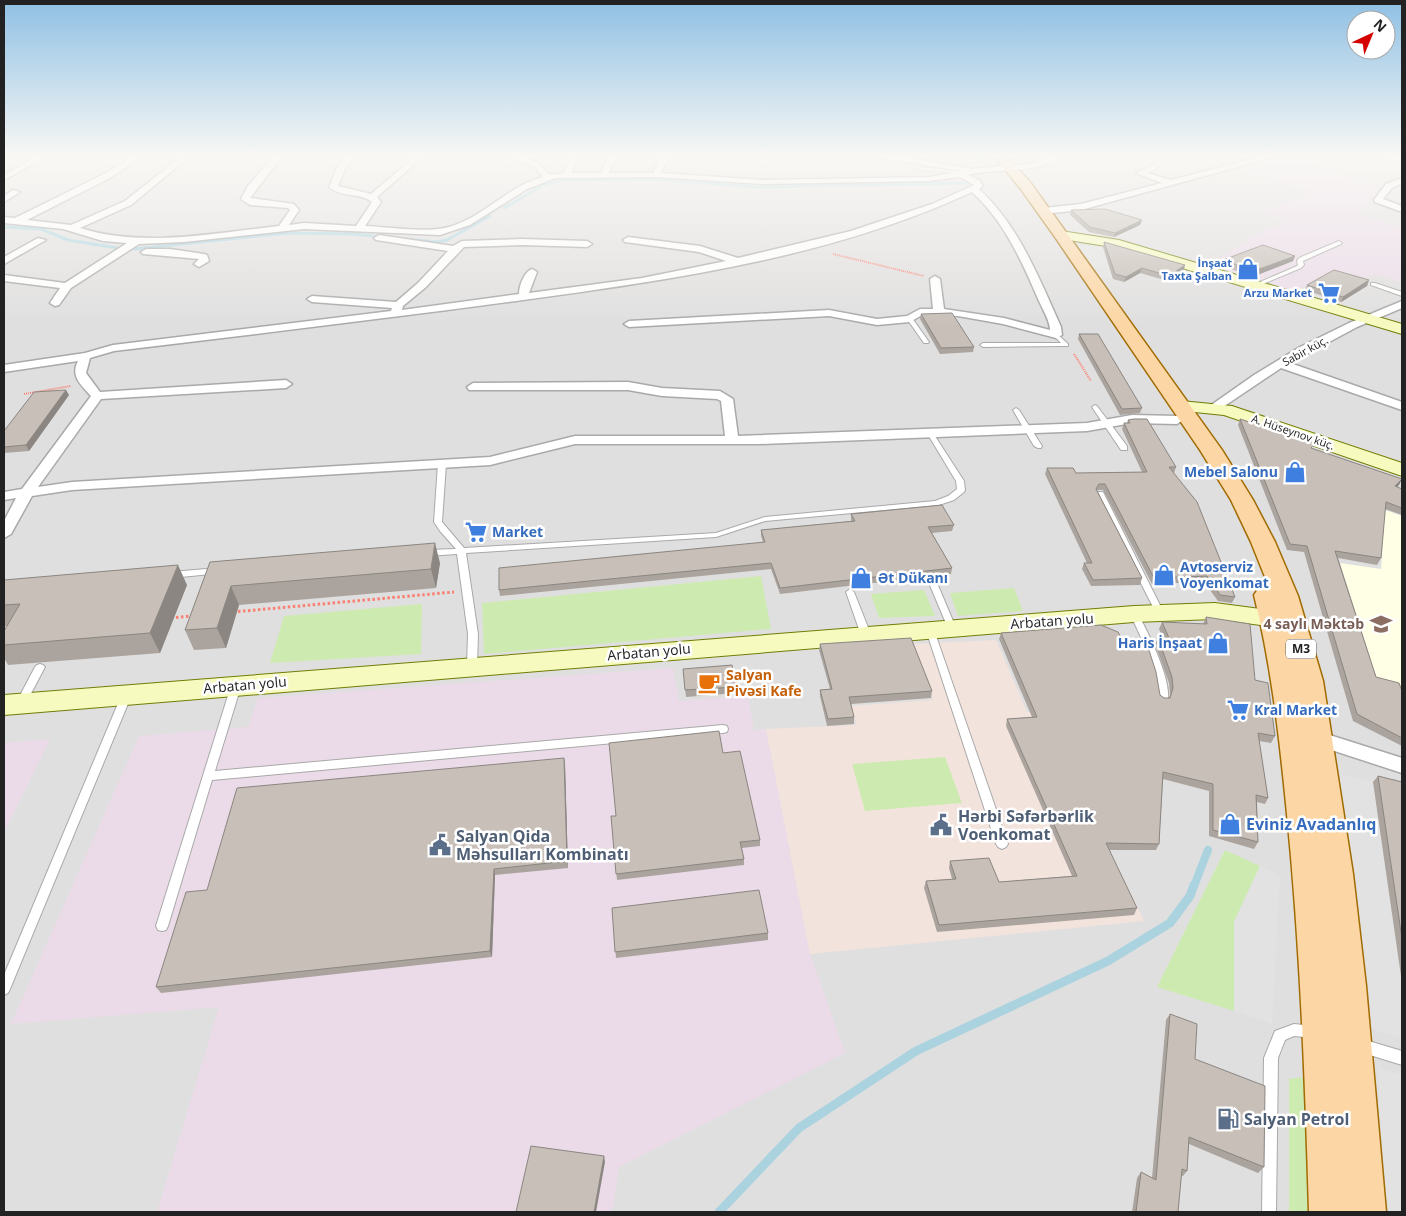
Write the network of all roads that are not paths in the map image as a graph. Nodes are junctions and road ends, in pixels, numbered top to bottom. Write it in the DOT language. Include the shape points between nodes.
graph roads {
  1 [pos="34,213"];
  2 [pos="106,213"];
  3 [pos="293,213"];
  4 [pos="370,213"];
  5 [pos="481,213"];
  6 [pos="914,213"];
  7 [pos="997,213"];
  8 [pos="1036,213"];
  9 [pos="1045,213"];
  10 [pos="4,220"];
  11 [pos="17,221"];
  12 [pos="284,227"];
  13 [pos="72,228"];
  14 [pos="359,228"];
  15 [pos="155,230"];
  16 [pos="337,235"];
  17 [pos="1061,235"];
  18 [pos="41,240"];
  19 [pos="628,240"];
  20 [pos="137,241"];
  21 [pos="1339,243"];
  22 [pos="587,244"];
  23 [pos="455,249"];
  24 [pos="121,252"];
  25 [pos="4,262"];
  26 [pos="739,262"];
  27 [pos="199,264"];
  28 [pos="532,272"];
  29 [pos="4,278"];
  30 [pos="935,279"];
  31 [pos="1373,284"];
  32 [pos="1256,285"];
  33 [pos="66,286"];
  34 [pos="1402,294"];
  35 [pos="524,297"];
  36 [pos="312,299"];
  37 [pos="56,303"];
  38 [pos="1402,304"];
  39 [pos="396,310"];
  40 [pos="938,312"];
  41 [pos="910,319"];
  42 [pos="1366,319"];
  43 [pos="629,324"];
  44 [pos="1402,329"];
  45 [pos="1056,335"];
  46 [pos="926,342"];
  47 [pos="983,345"];
  48 [pos="86,356"];
  49 [pos="1281,364"];
  50 [pos="4,368"];
  51 [pos="286,384"];
  52 [pos="473,387"];
  53 [pos="97,396"];
  54 [pos="1402,406"];
  55 [pos="1095,407"];
  56 [pos="1213,408"];
  57 [pos="1016,410"];
  58 [pos="1179,413"];
  59 [pos="1106,424"];
  60 [pos="1027,430"];
  61 [pos="930,433"];
  62 [pos="732,439"];
  63 [pos="1038,446"];
  64 [pos="1124,448"];
  65 [pos="442,464"];
  66 [pos="1402,470"];
  67 [pos="27,492"];
  68 [pos="1100,494"];
  69 [pos="4,496"];
  70 [pos="4,534"];
  71 [pos="462,550"];
  72 [pos="422,553"];
  73 [pos="223,570"];
  74 [pos="163,575"];
  75 [pos="933,583"];
  76 [pos="850,592"];
  77 [pos="1160,613"];
  78 [pos="1134,614"];
  79 [pos="1283,620"];
  80 [pos="941,629"];
  81 [pos="866,635"];
  82 [pos="472,666"];
  83 [pos="40,667"];
  84 [pos="236,685"];
  85 [pos="127,694"];
  86 [pos="1164,701"];
  87 [pos="12,704"];
  88 [pos="723,729"];
  89 [pos="1317,738"];
  90 [pos="1402,766"];
  91 [pos="208,776"];
  92 [pos="1002,844"];
  93 [pos="162,926"];
  94 [pos="4,989"];
  95 [pos="1323,1033"];
  96 [pos="1352,1043"];
  97 [pos="1402,1058"];
  98 [pos="1270,1212"];
  99 [pos="1331,1212"];
  100 [pos="1364,1212"];
  1 -- 11 [label="street"];
  2 -- 13 [label="street"];
  3 -- 12 [label="street"];
  4 -- 14 [label="street"];
  5 -- 14 [label="street" via="448,231"];
  6 -- 26 [label="street" via="811,245"];
  7 -- 45 [label="street" via="1058,331"];
  8 -- 58 [label="main road"];
  9 -- 17 [label="main road"];
  10 -- 11 [label="street"];
  11 -- 13 [label="street"];
  12 -- 14 [label="street"];
  12 -- 20 [label="street"];
  13 -- 20 [label="street" via="103,238"];
  15 -- 20 [label="street"];
  16 -- 23 [label="street"];
  17 -- 32 [label="main road" via="1114,243"];
  17 -- 58 [label="main road"];
  18 -- 25 [label="street"];
  19 -- 26 [label="street" via="700,249"];
  20 -- 24 [label="street"];
  21 -- 32 [label="lane" via="1303,258 1298,267"];
  22 -- 23 [label="street" via="462,244"];
  23 -- 39 [label="street"];
  24 -- 27 [label="street" via="179,252 204,257"];
  24 -- 33 [label="street"];
  26 -- 35 [label="street" via="642,281"];
  28 -- 35 [label="street"];
  29 -- 33 [label="street"];
  30 -- 40 [label="street"];
  31 -- 34 [label="lane"];
  32 -- 42 [label="main road"];
  33 -- 37 [label="street"];
  35 -- 39 [label="street"];
  36 -- 39 [label="street" via="356,300"];
  38 -- 42 [label="street, Sabir küç."];
  39 -- 48 [label="street" via="113,348"];
  40 -- 41 [label="street" via="920,312"];
  40 -- 45 [label="street" via="1004,321"];
  41 -- 43 [label="street" via="877,322 848,314 829,313"];
  41 -- 46 [label="lane"];
  42 -- 44 [label="main road"];
  42 -- 49 [label="street, Sabir küç."];
  45 -- 47 [label="lane" via="1066,345"];
  48 -- 50 [label="street"];
  48 -- 53 [label="street" via="80,376"];
  49 -- 54 [label="street"];
  49 -- 56 [label="street, Sabir küç."];
  51 -- 53 [label="street"];
  52 -- 62 [label="street" via="628,386 662,392 720,395 727,399"];
  53 -- 67 [label="street"];
  55 -- 59 [label="lane"];
  56 -- 58 [label="main road, A. Hüseynov küç."];
  56 -- 66 [label="main road, A. Hüseynov küç." via="1252,418"];
  57 -- 60 [label="lane"];
  58 -- 59 [label="street"];
  58 -- 79 [label="main road"];
  59 -- 60 [label="street"];
  59 -- 64 [label="lane"];
  60 -- 61 [label="street"];
  60 -- 63 [label="lane"];
  61 -- 62 [label="street"];
  61 -- 71 [label="lane" via="960,481 961,490 936,504 765,519 716,535"];
  62 -- 65 [label="street" via="575,440 510,458"];
  65 -- 67 [label="street" via="72,486"];
  65 -- 71 [label="lane" via="438,522 442,531"];
  67 -- 69 [label="street"];
  67 -- 70 [label="street"];
  68 -- 77 [label="lane"];
  71 -- 72 [label="lane"];
  71 -- 82 [label="lane" via="473,634"];
  73 -- 74 [label="lane"];
  75 -- 80 [label="lane"];
  76 -- 81 [label="lane"];
  77 -- 78 [label="main road, Arbatan yolu"];
  77 -- 79 [label="main road, Arbatan yolu" via="1215,611"];
  78 -- 80 [label="main road, Arbatan yolu"];
  78 -- 86 [label="lane" via="1156,655"];
  79 -- 89 [label="main road, M3" via="1309,681"];
  79 -- 95 [label="main road" via="1286,673 1315,916"];
  80 -- 81 [label="main road, Arbatan yolu"];
  80 -- 92 [label="lane"];
  81 -- 82 [label="main road, Arbatan yolu"];
  82 -- 84 [label="main road, Arbatan yolu"];
  83 -- 87 [label="lane"];
  84 -- 85 [label="main road, Arbatan yolu"];
  84 -- 91 [label="lane"];
  85 -- 87 [label="main road, Arbatan yolu"];
  85 -- 94 [label="lane"];
  88 -- 91 [label="lane"];
  89 -- 90 [label="street"];
  89 -- 96 [label="main road, M3" via="1339,901"];
  91 -- 93 [label="lane"];
  95 -- 96 [label="lane"];
  95 -- 98 [label="lane" via="1294,1030 1280,1036 1271,1058"];
  95 -- 99 [label="main road"];
  96 -- 97 [label="lane"];
  96 -- 100 [label="main road, M3"];
}
